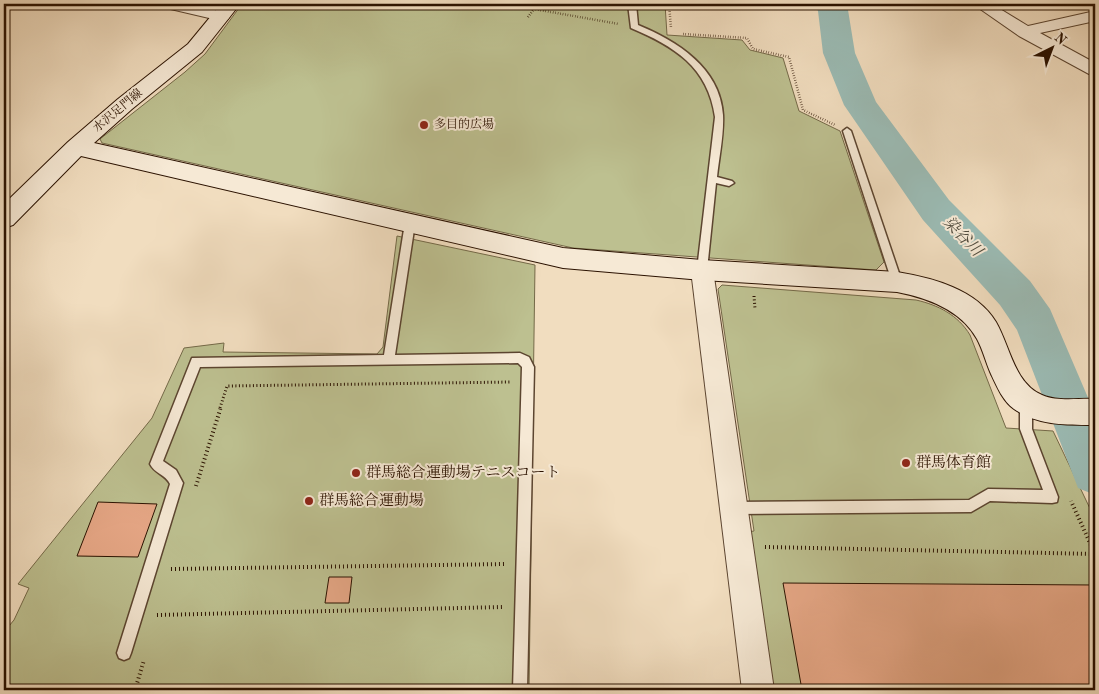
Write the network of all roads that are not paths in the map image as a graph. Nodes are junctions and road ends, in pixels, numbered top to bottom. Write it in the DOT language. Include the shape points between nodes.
graph roads {
  1 [pos="168,4"];
  2 [pos="632,4"];
  3 [pos="980,4"];
  4 [pos="226,10"];
  5 [pos="1095,16"];
  6 [pos="1025,32"];
  7 [pos="1095,70"];
  8 [pos="847,131"];
  9 [pos="76,147"];
  10 [pos="712,179"];
  11 [pos="729,183"];
  12 [pos="4,219"];
  13 [pos="410,223"];
  14 [pos="702,270"];
  15 [pos="896,282"];
  16 [pos="389,359"];
  17 [pos="1026,402"];
  18 [pos="1095,412"];
  19 [pos="733,508"];
  20 [pos="124,653"];
  21 [pos="520,690"];
  22 [pos="758,690"];
  1 -- 4 [label="street"];
  2 -- 10 [label="lane" via="634,26 679,49 700,70 716,98 718,117"];
  3 -- 6 [label="street"];
  4 -- 9 [label="street, 水沢足門線" via="195,48"];
  5 -- 6 [label="street"];
  6 -- 7 [label="street"];
  8 -- 15 [label="lane"];
  9 -- 12 [label="street, 水沢足門線"];
  9 -- 13 [label="street"];
  10 -- 11 [label="lane"];
  10 -- 14 [label="lane"];
  13 -- 14 [label="street" via="563,258"];
  13 -- 16 [label="lane"];
  14 -- 15 [label="street"];
  14 -- 19 [label="street"];
  15 -- 17 [label="street" via="924,286 954,300 979,320 1015,393"];
  16 -- 20 [label="lane" via="196,362 156,464 172,474 176,483"];
  16 -- 21 [label="lane" via="520,358 528,367"];
  17 -- 18 [label="street" via="1044,409"];
  17 -- 19 [label="lane" via="1026,429 1052,497 988,495 971,506"];
  19 -- 22 [label="street"];
}
